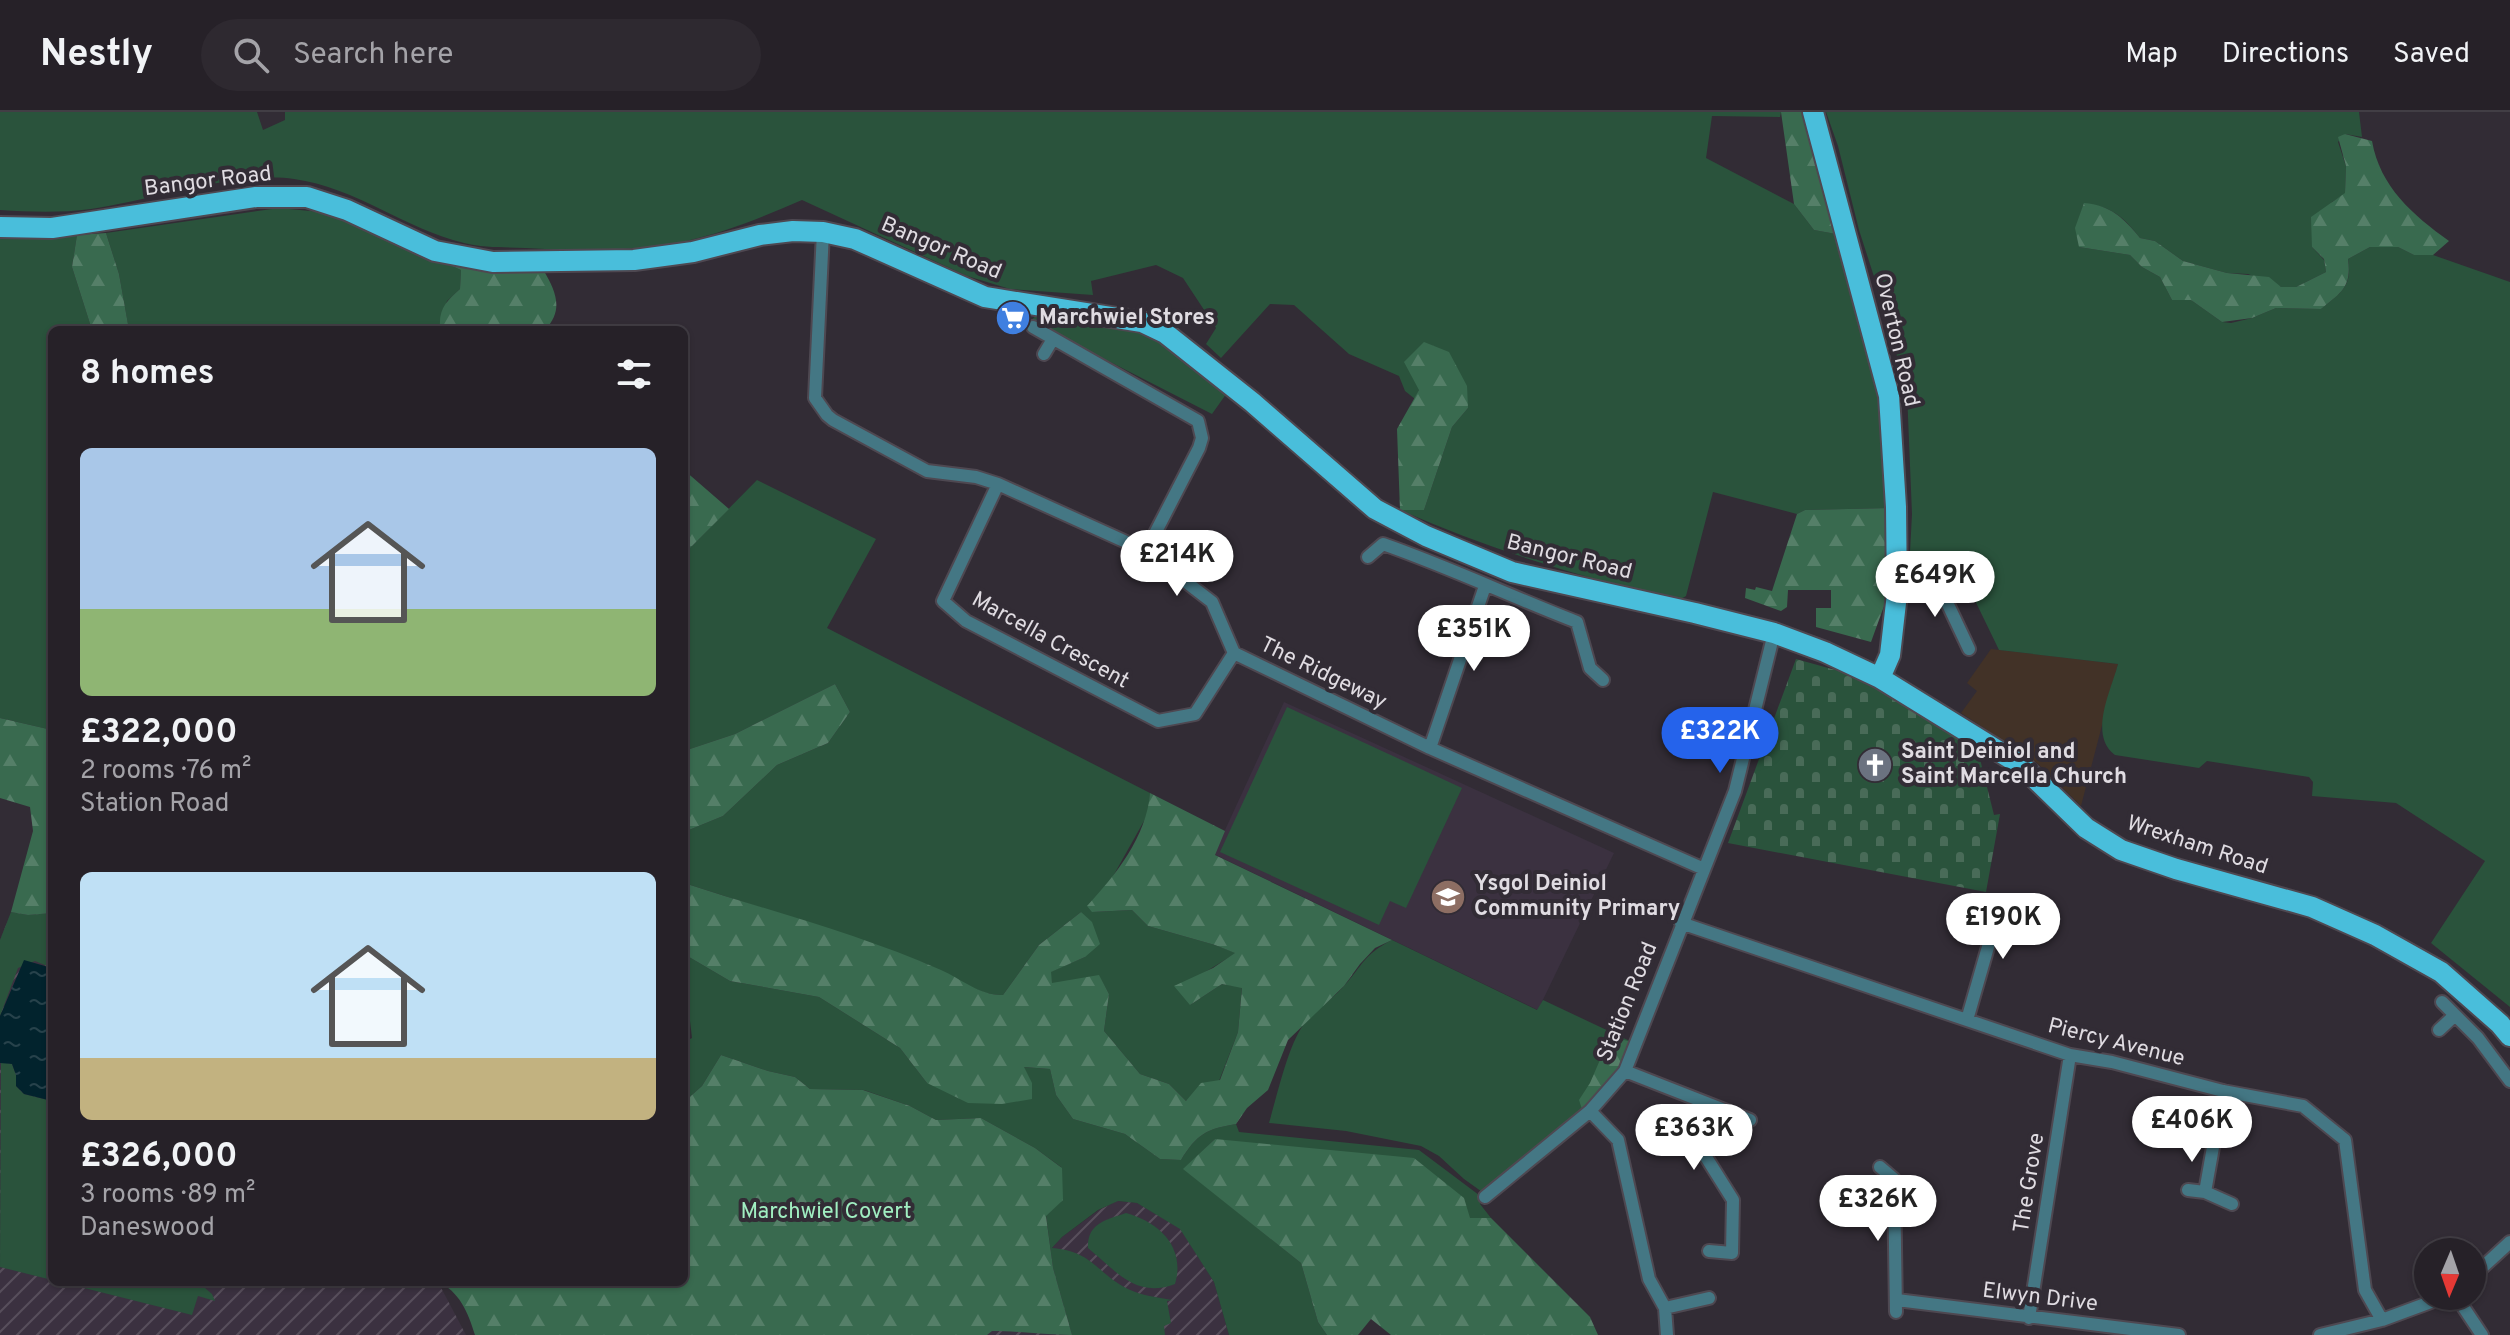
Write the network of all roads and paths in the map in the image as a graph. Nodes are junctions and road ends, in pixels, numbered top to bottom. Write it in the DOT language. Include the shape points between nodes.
graph roads {
  1 [pos="1813,112"];
  2 [pos="0,227"];
  3 [pos="823,232"];
  4 [pos="1033,327"];
  5 [pos="1053,339"];
  6 [pos="1044,354"];
  7 [pos="998,484"];
  8 [pos="1146,551"];
  9 [pos="1368,557"];
  10 [pos="1485,586"];
  11 [pos="1897,594"];
  12 [pos="1774,633"];
  13 [pos="1969,649"];
  14 [pos="1234,653"];
  15 [pos="1880,678"];
  16 [pos="1603,680"];
  17 [pos="1430,748"];
  18 [pos="1704,869"];
  19 [pos="1681,923"];
  20 [pos="1977,929"];
  21 [pos="2442,1002"];
  22 [pos="2455,1015"];
  23 [pos="1967,1020"];
  24 [pos="2439,1030"];
  25 [pos="2510,1036"];
  26 [pos="2070,1055"];
  27 [pos="1625,1071"];
  28 [pos="2510,1081"];
  29 [pos="2223,1091"];
  30 [pos="1720,1109"];
  31 [pos="1590,1111"];
  32 [pos="1750,1120"];
  33 [pos="1880,1167"];
  34 [pos="2188,1190"];
  35 [pos="2205,1192"];
  36 [pos="1485,1197"];
  37 [pos="2232,1204"];
  38 [pos="2510,1242"];
  39 [pos="1709,1251"];
  40 [pos="2486,1264"];
  41 [pos="1709,1298"];
  42 [pos="1665,1308"];
  43 [pos="2414,1308"];
  44 [pos="2465,1310"];
  45 [pos="2029,1318"];
  46 [pos="2382,1320"];
  47 [pos="1667,1335"];
  48 [pos="2179,1335"];
  49 [pos="2320,1335"];
  50 [pos="2482,1335"];
  1 -- 11 [label="main road, Overton Road" via="1889,396"];
  2 -- 3 [label="main road, Bangor Road" via="52,228 280,196 307,197 435,251 493,262 634,260 760,235"];
  3 -- 7 [label="street, The Ridgeway" via="815,398 820,407 833,420 927,471"];
  3 -- 12 [label="main road, Bangor Road" via="855,239 985,297 1117,316 1165,333 1375,509 1426,536 1512,572"];
  4 -- 5 [label="street"];
  5 -- 6 [label="street"];
  5 -- 8 [label="street" via="1198,421 1199,448"];
  7 -- 8 [label="street, The Ridgeway"];
  7 -- 14 [label="street, Marcella Crescent" via="943,601 966,621 1158,721 1195,714"];
  8 -- 14 [label="street, The Ridgeway" via="1212,602"];
  9 -- 10 [label="street" via="1380,539"];
  10 -- 16 [label="street" via="1577,622 1590,668"];
  10 -- 17 [label="street"];
  11 -- 13 [label="street" via="1948,593"];
  11 -- 15 [label="main road, Overton Road" via="1890,655"];
  12 -- 15 [label="main road, Bangor Road"];
  12 -- 18 [label="street, Station Road" via="1735,791"];
  14 -- 17 [label="street, The Ridgeway"];
  15 -- 25 [label="main road, Wrexham Road" via="2021,765 2086,828 2121,850 2312,907 2375,935 2441,972"];
  17 -- 18 [label="street, The Ridgeway"];
  18 -- 19 [label="street, Station Road"];
  19 -- 23 [label="street, Piercy Avenue"];
  19 -- 27 [label="street, Station Road"];
  20 -- 23 [label="street" via="1992,933"];
  21 -- 22 [label="street"];
  22 -- 24 [label="street"];
  22 -- 28 [label="street"];
  23 -- 26 [label="street, Piercy Avenue"];
  26 -- 29 [label="street, Piercy Avenue"];
  26 -- 45 [label="street, The Grove"];
  27 -- 30 [label="street"];
  27 -- 31 [label="street, Station Road"];
  29 -- 35 [label="street"];
  29 -- 46 [label="street, Piercy Avenue" via="2303,1106 2345,1140 2365,1290"];
  30 -- 32 [label="street"];
  30 -- 39 [label="street" via="1706,1157 1733,1200 1732,1253"];
  31 -- 36 [label="street, Station Road"];
  31 -- 42 [label="street" via="1618,1140 1649,1279"];
  33 -- 45 [label="street, Elwyn Drive" via="1901,1178 1896,1306"];
  34 -- 35 [label="street"];
  35 -- 37 [label="street"];
  38 -- 40 [label="street"];
  41 -- 42 [label="street"];
  42 -- 47 [label="street"];
  43 -- 46 [label="street"];
  44 -- 50 [label="street"];
  45 -- 48 [label="street, Elwyn Drive"];
  46 -- 49 [label="street"];
}
